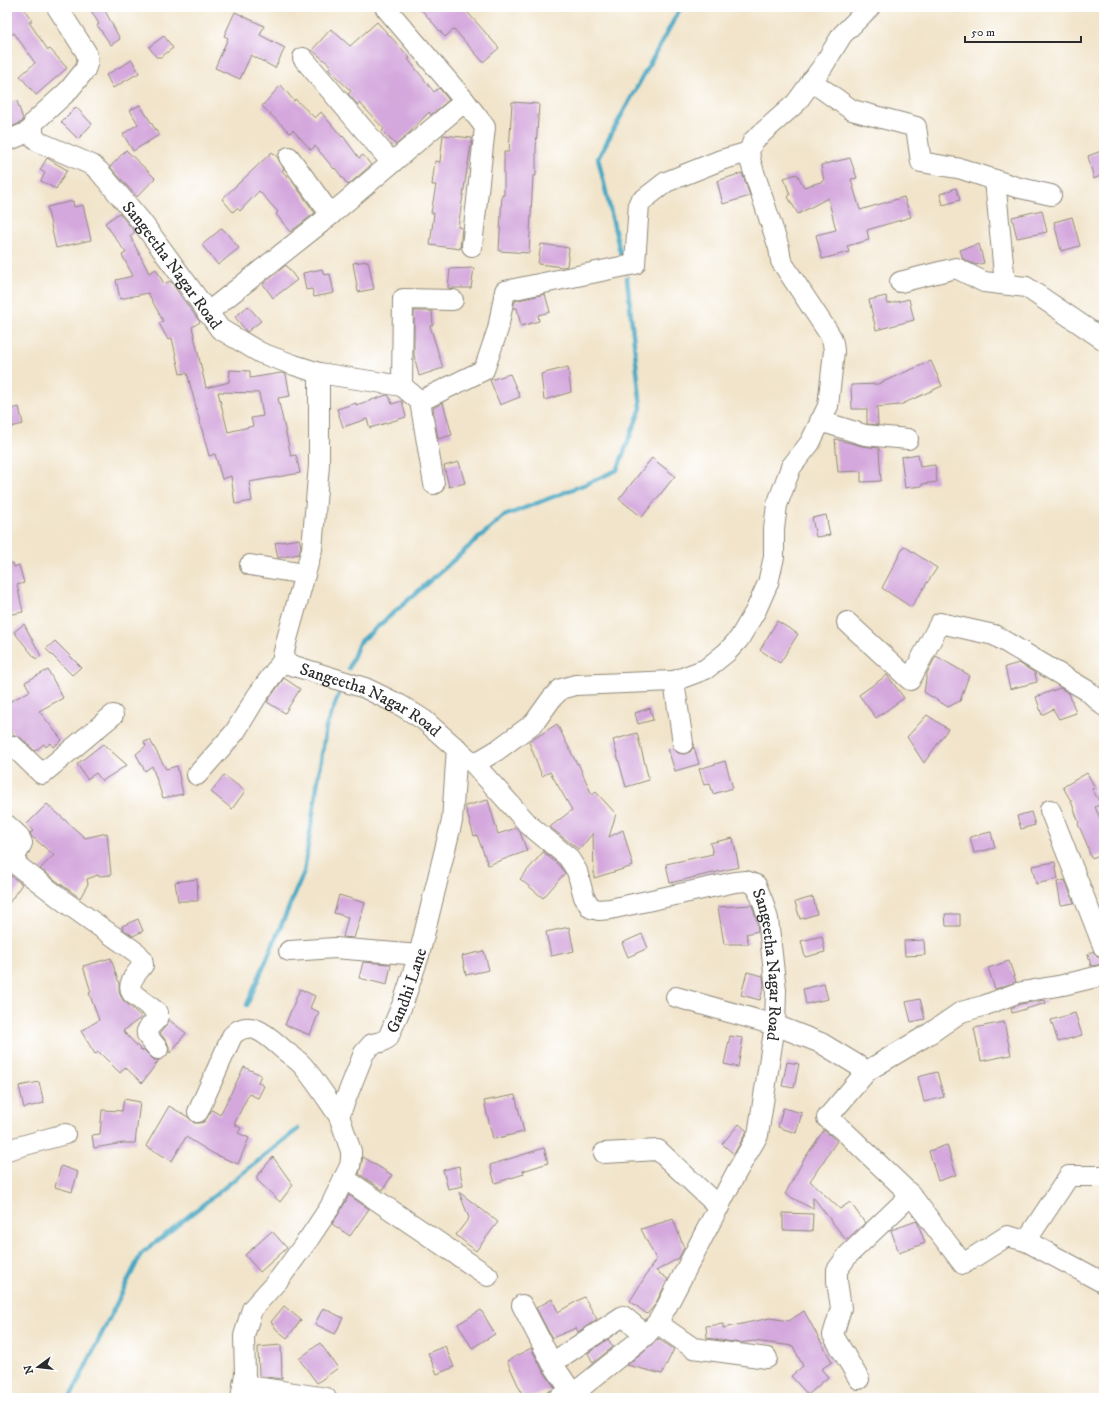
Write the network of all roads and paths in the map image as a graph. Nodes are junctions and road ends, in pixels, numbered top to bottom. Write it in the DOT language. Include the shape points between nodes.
graph roads {
  1 [pos="58,7"];
  2 [pos="385,7"];
  3 [pos="870,7"];
  4 [pos="303,58"];
  5 [pos="811,81"];
  6 [pos="465,101"];
  7 [pos="33,130"];
  8 [pos="7,141"];
  9 [pos="749,152"];
  10 [pos="289,157"];
  11 [pos="392,163"];
  12 [pos="995,180"];
  13 [pos="1051,195"];
  14 [pos="331,215"];
  15 [pos="472,246"];
  16 [pos="900,282"];
  17 [pos="1005,284"];
  18 [pos="453,300"];
  19 [pos="207,313"];
  20 [pos="1104,340"];
  21 [pos="319,372"];
  22 [pos="402,386"];
  23 [pos="420,401"];
  24 [pos="820,421"];
  25 [pos="908,438"];
  26 [pos="434,484"];
  27 [pos="250,565"];
  28 [pos="305,574"];
  29 [pos="847,622"];
  30 [pos="284,659"];
  31 [pos="674,681"];
  32 [pos="1104,706"];
  33 [pos="113,715"];
  34 [pos="683,743"];
  35 [pos="457,748"];
  36 [pos="7,751"];
  37 [pos="474,764"];
  38 [pos="197,775"];
  39 [pos="1050,810"];
  40 [pos="7,825"];
  41 [pos="11,857"];
  42 [pos="1104,948"];
  43 [pos="289,951"];
  44 [pos="419,955"];
  45 [pos="1104,975"];
  46 [pos="676,997"];
  47 [pos="774,1025"];
  48 [pos="158,1049"];
  49 [pos="867,1071"];
  50 [pos="198,1112"];
  51 [pos="339,1116"];
  52 [pos="65,1134"];
  53 [pos="7,1150"];
  54 [pos="604,1153"];
  55 [pos="1104,1176"];
  56 [pos="344,1178"];
  57 [pos="911,1195"];
  58 [pos="719,1207"];
  59 [pos="1026,1241"];
  60 [pos="488,1276"];
  61 [pos="1104,1283"];
  62 [pos="522,1305"];
  63 [pos="651,1329"];
  64 [pos="767,1358"];
  65 [pos="552,1363"];
  66 [pos="860,1378"];
  67 [pos="242,1391"];
  68 [pos="571,1397"];
  69 [pos="326,1398"];
  1 -- 7 [label="street" via="86,52 88,61 85,70 68,91 34,122"];
  2 -- 6 [label="street"];
  3 -- 5 [label="street" via="842,35"];
  4 -- 11 [label="street"];
  5 -- 9 [label="street" via="796,103 753,141"];
  5 -- 12 [label="street" via="852,110 916,127 921,162 962,169"];
  6 -- 11 [label="street"];
  6 -- 15 [label="street" via="485,127"];
  7 -- 8 [label="street"];
  7 -- 19 [label="street, Sangeetha Nagar Road" via="34,137 39,142 88,163 100,171"];
  9 -- 23 [label="street" via="666,182 639,203 635,264 505,291 498,329 484,370"];
  9 -- 24 [label="street" via="781,261 833,343 828,406"];
  10 -- 14 [label="street"];
  11 -- 14 [label="street"];
  12 -- 13 [label="street"];
  12 -- 17 [label="street"];
  14 -- 19 [label="street"];
  16 -- 17 [label="street" via="956,268 984,282"];
  17 -- 20 [label="street" via="1026,287"];
  18 -- 22 [label="street" via="403,299"];
  19 -- 21 [label="street, Sangeetha Nagar Road" via="220,329 261,352"];
  21 -- 22 [label="street"];
  21 -- 28 [label="street, Sangeetha Nagar Road" via="319,464 312,549"];
  22 -- 23 [label="street"];
  23 -- 26 [label="street"];
  24 -- 25 [label="street" via="865,435"];
  24 -- 31 [label="street" via="810,443 791,467 777,505 774,558 768,583 756,610 739,639 727,652 706,669"];
  27 -- 28 [label="street"];
  28 -- 30 [label="street, Sangeetha Nagar Road" via="286,639"];
  29 -- 32 [label="street" via="910,680 940,623 994,635 1088,691"];
  30 -- 35 [label="street, Sangeetha Nagar Road" via="288,664 365,688 400,705 424,720"];
  30 -- 38 [label="street" via="235,732"];
  31 -- 34 [label="street"];
  31 -- 37 [label="street" via="575,685 561,689 534,723"];
  33 -- 36 [label="street" via="42,774 13,746"];
  35 -- 37 [label="street, Sangeetha Nagar Road"];
  35 -- 44 [label="street, Gandhi Lane" via="452,821"];
  37 -- 47 [label="street, Sangeetha Nagar Road" via="529,825 568,857 577,871 584,897 591,908 610,909 746,880 756,885 768,918 776,990"];
  39 -- 42 [label="street"];
  40 -- 41 [label="street" via="21,841"];
  41 -- 48 [label="street" via="18,866 64,902 141,958 143,965 129,986 132,993 158,1013 158,1018 147,1029 146,1035"];
  43 -- 44 [label="street" via="335,948"];
  44 -- 51 [label="street, Gandhi Lane" via="388,1038 372,1044 364,1053"];
  45 -- 49 [label="street" via="1017,993 961,1012"];
  46 -- 47 [label="street"];
  47 -- 49 [label="street" via="821,1043"];
  47 -- 58 [label="street, Sangeetha Nagar Road" via="758,1135"];
  49 -- 57 [label="street" via="827,1118"];
  50 -- 51 [label="street" via="232,1036 243,1029 251,1028 262,1031 302,1065"];
  51 -- 56 [label="street" via="352,1158"];
  52 -- 53 [label="street"];
  54 -- 58 [label="street" via="658,1150"];
  55 -- 59 [label="street" via="1069,1176"];
  56 -- 60 [label="street"];
  56 -- 67 [label="street" via="330,1207 310,1237 280,1278 252,1309 244,1336 245,1374"];
  57 -- 59 [label="street" via="963,1264 1007,1236"];
  57 -- 66 [label="street" via="848,1255 837,1270 836,1281 841,1308 833,1335"];
  58 -- 63 [label="street, Sangeetha Nagar Road" via="668,1306"];
  59 -- 61 [label="street"];
  62 -- 65 [label="street"];
  63 -- 64 [label="street" via="693,1348"];
  63 -- 65 [label="street" via="624,1316"];
  63 -- 68 [label="street, Sangeetha Nagar Road"];
  65 -- 68 [label="street"];
  67 -- 69 [label="street"];
}
